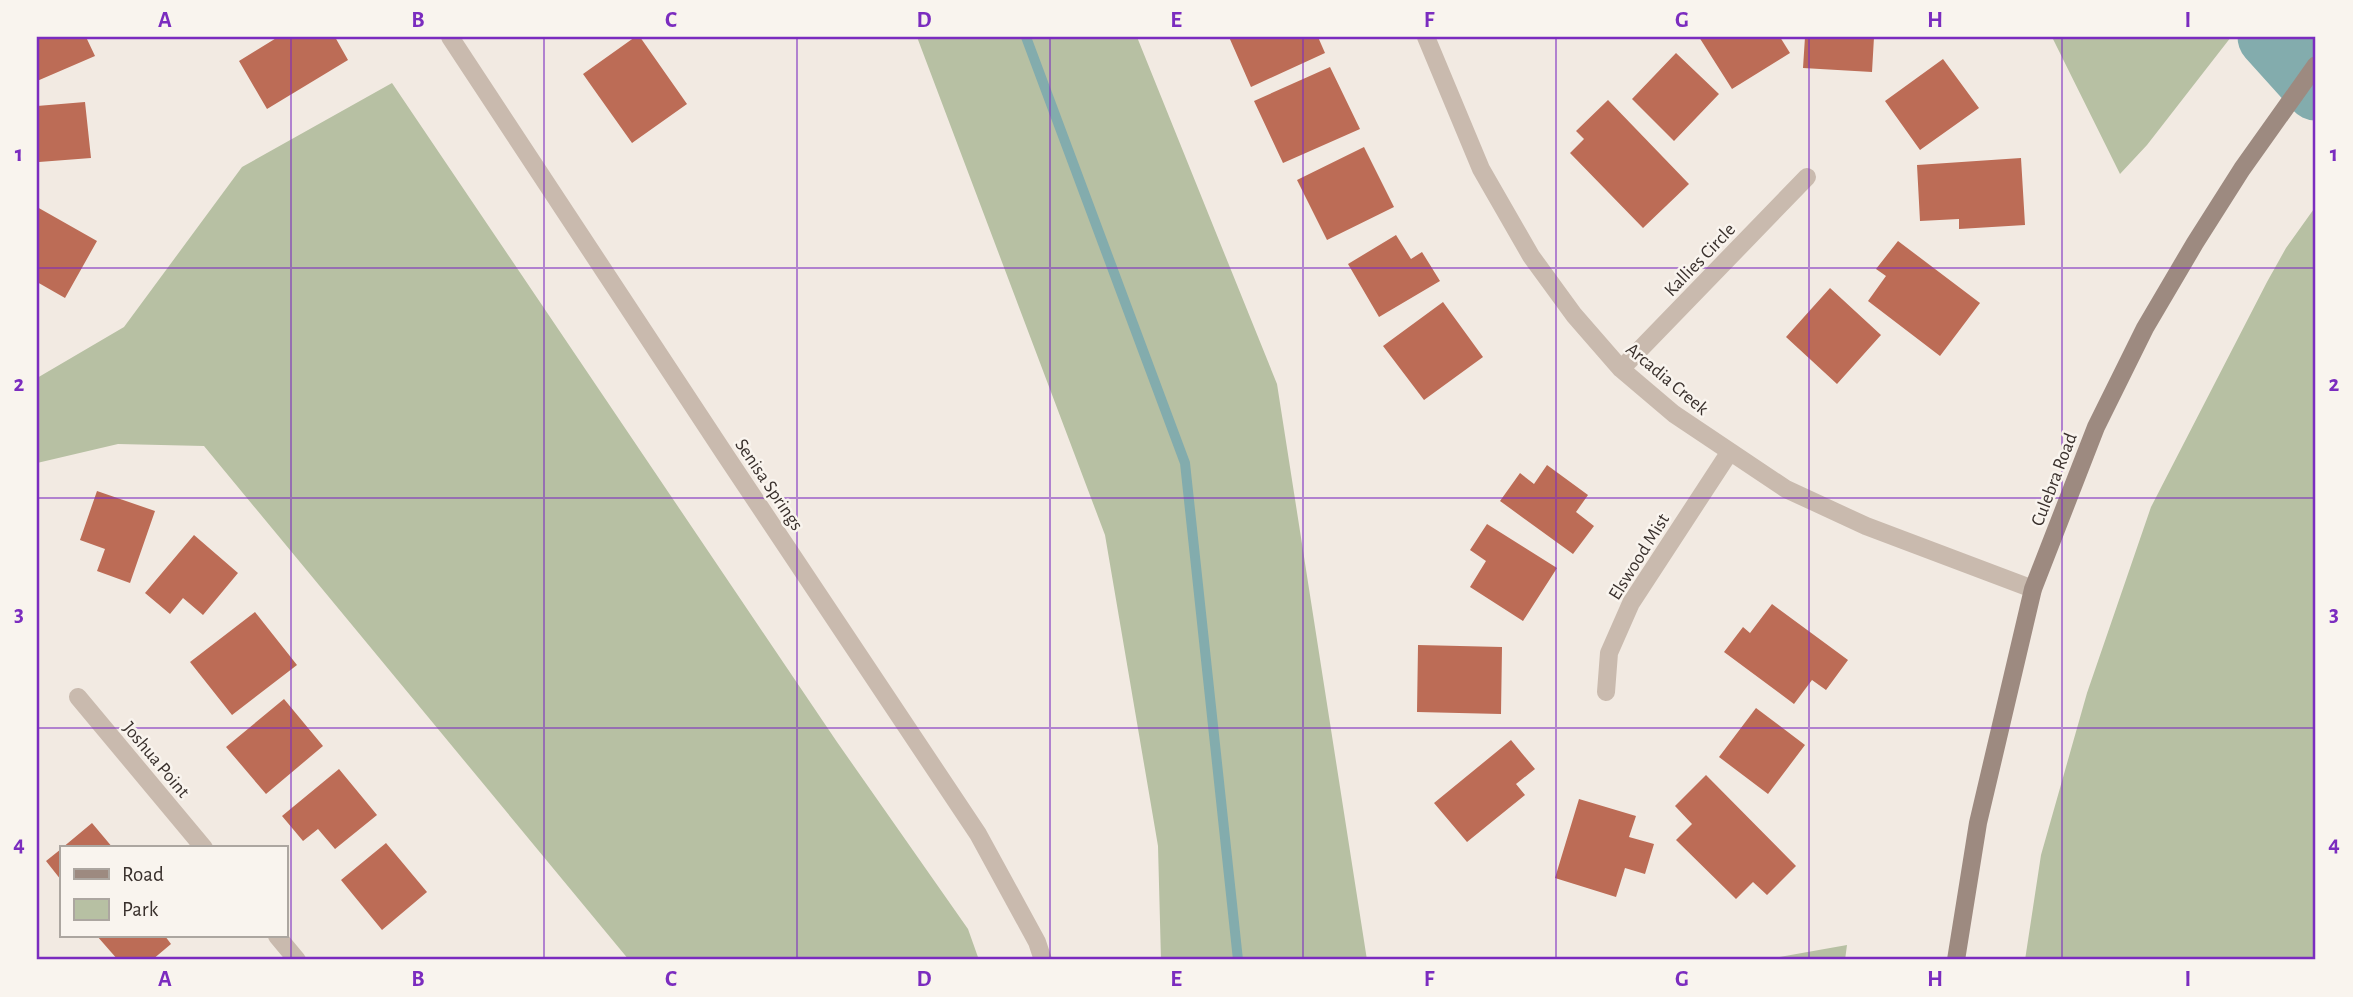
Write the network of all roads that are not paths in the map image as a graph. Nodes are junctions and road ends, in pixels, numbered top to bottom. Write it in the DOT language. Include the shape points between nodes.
graph roads {
  1 [pos="450,37"];
  2 [pos="1426,37"];
  3 [pos="2316,65"];
  4 [pos="1807,177"];
  5 [pos="1621,369"];
  6 [pos="1729,453"];
  7 [pos="2033,589"];
  8 [pos="1606,692"];
  9 [pos="78,697"];
  10 [pos="202,846"];
  11 [pos="278,937"];
  12 [pos="297,960"];
  13 [pos="1042,960"];
  14 [pos="1956,960"];
  1 -- 13 [label="street, Senisa Springs" via="978,834 1037,942"];
  2 -- 5 [label="street, Arcadia Creek" via="1481,169 1531,256"];
  3 -- 7 [label="main road, Culebra Road" via="2242,169 2144,328 2096,427"];
  4 -- 5 [label="street, Kallies Circle"];
  5 -- 6 [label="street, Arcadia Creek"];
  6 -- 7 [label="street, Arcadia Creek" via="1786,489 1867,526"];
  6 -- 8 [label="street, Elswood Mist" via="1631,603 1609,653"];
  7 -- 14 [label="main road, Culebra Road" via="1978,823"];
  9 -- 10 [label="street, Joshua Point"];
  11 -- 12 [label="street"];
}
